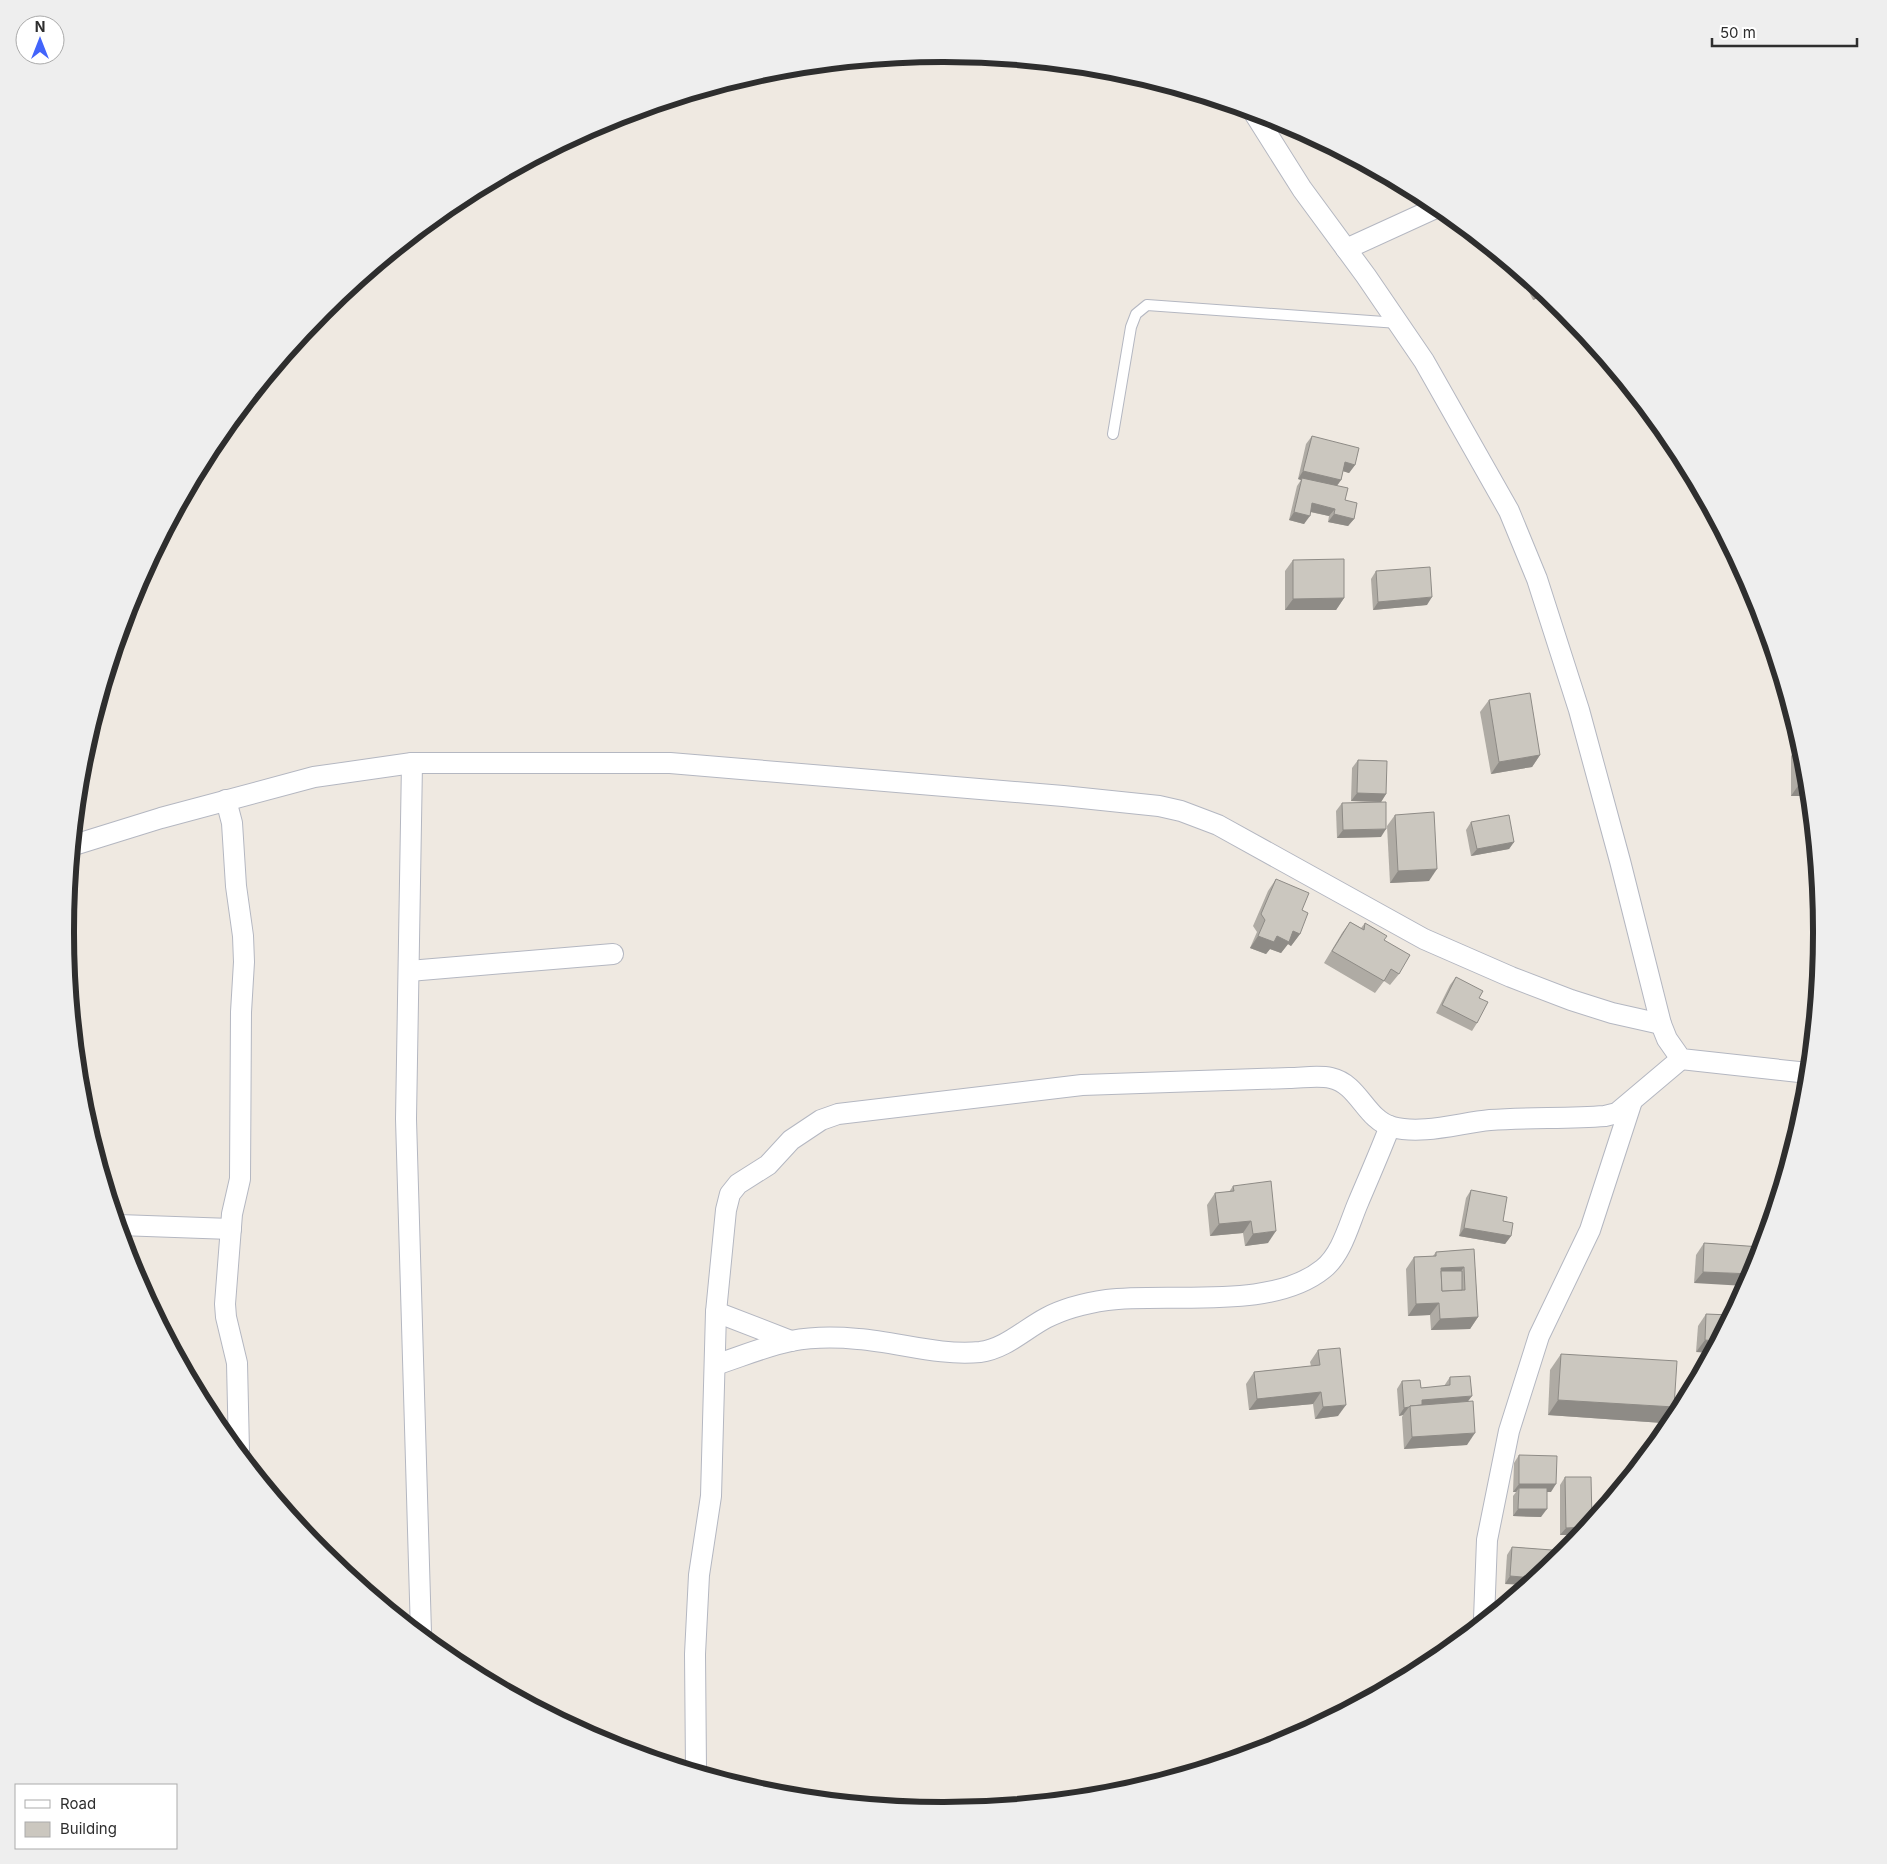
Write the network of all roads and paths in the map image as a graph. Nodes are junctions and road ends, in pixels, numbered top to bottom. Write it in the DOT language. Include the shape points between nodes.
graph roads {
  1 [pos="1260,123"];
  2 [pos="1430,211"];
  3 [pos="1346,249"];
  4 [pos="1398,323"];
  5 [pos="1113,434"];
  6 [pos="412,763"];
  7 [pos="226,800"];
  8 [pos="79,844"];
  9 [pos="613,954"];
  10 [pos="409,971"];
  11 [pos="1661,1024"];
  12 [pos="1681,1059"];
  13 [pos="1801,1072"];
  14 [pos="1632,1100"];
  15 [pos="1390,1126"];
  16 [pos="125,1225"];
  17 [pos="230,1229"];
  18 [pos="716,1312"];
  19 [pos="791,1341"];
  20 [pos="716,1365"];
  21 [pos="239,1440"];
  22 [pos="1484,1613"];
  23 [pos="420,1626"];
  24 [pos="696,1765"];
  1 -- 3 [label="street" via="1302,189"];
  2 -- 3 [label="street"];
  3 -- 4 [label="street"];
  4 -- 5 [label="lane" via="1147,304 1136,314 1131,327"];
  4 -- 11 [label="street" via="1424,361 1508,511 1537,579 1579,710"];
  6 -- 7 [label="street" via="314,777"];
  6 -- 10 [label="street"];
  6 -- 11 [label="street" via="670,763 1159,806 1218,825 1424,939 1511,977 1612,1013"];
  7 -- 8 [label="street"];
  7 -- 17 [label="street" via="232,823 244,962 240,1179"];
  9 -- 10 [label="street"];
  10 -- 23 [label="street" via="406,1119"];
  11 -- 12 [label="street"];
  12 -- 13 [label="street"];
  12 -- 14 [label="street"];
  14 -- 15 [label="street" via="1617,1113 1605,1116 1491,1120 1433,1128"];
  14 -- 22 [label="street" via="1590,1230 1539,1336 1509,1430 1487,1540"];
  15 -- 18 [label="street" via="1374,1118 1361,1100 1340,1081 1323,1077 1082,1085 838,1114 821,1120 791,1140 768,1165 738,1184 730,1194"];
  15 -- 19 [label="street" via="1339,1248 1325,1268 1307,1280 1268,1292 1237,1296 1107,1300 1080,1305 1047,1317 1007,1343 981,1352 920,1349 857,1338"];
  16 -- 17 [label="street"];
  17 -- 21 [label="street" via="225,1304 237,1363"];
  18 -- 19 [label="street"];
  18 -- 20 [label="street"];
  19 -- 20 [label="street"];
  20 -- 24 [label="street" via="711,1496 698,1575"];
}
